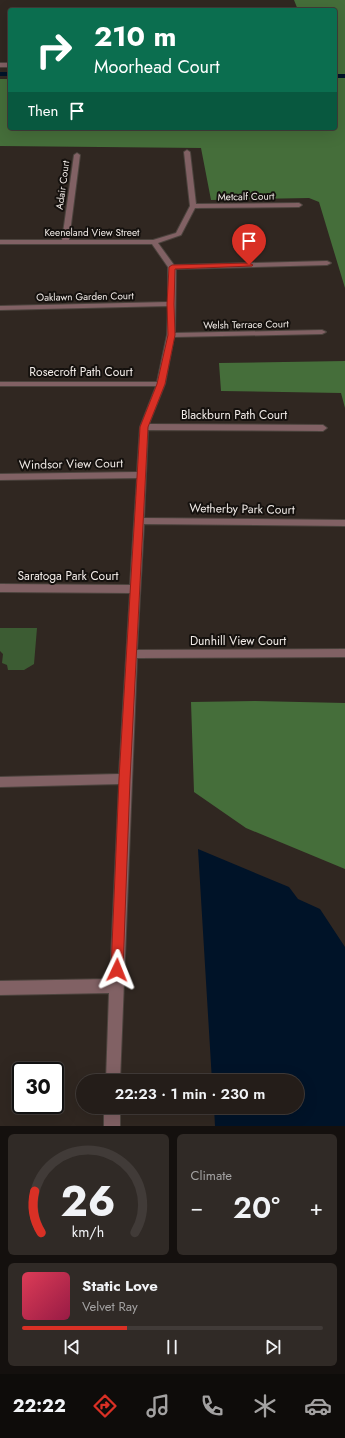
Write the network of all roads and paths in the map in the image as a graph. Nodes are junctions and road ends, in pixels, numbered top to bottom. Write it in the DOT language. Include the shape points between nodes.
graph roads {
  1 [pos="187,152"];
  2 [pos="77,155"];
  3 [pos="298,205"];
  4 [pos="193,206"];
  5 [pos="0,242"];
  6 [pos="65,242"];
  7 [pos="154,242"];
  8 [pos="327,263"];
  9 [pos="172,267"];
  10 [pos="170,304"];
  11 [pos="0,308"];
  12 [pos="322,332"];
  13 [pos="171,335"];
  14 [pos="0,384"];
  15 [pos="161,384"];
  16 [pos="144,427"];
  17 [pos="323,428"];
  18 [pos="142,475"];
  19 [pos="0,477"];
  20 [pos="139,521"];
  21 [pos="345,523"];
  22 [pos="0,588"];
  23 [pos="136,589"];
  24 [pos="345,653"];
  25 [pos="132,654"];
  26 [pos="125,779"];
  27 [pos="0,782"];
  28 [pos="116,986"];
  29 [pos="0,988"];
  30 [pos="113,1074"];
  31 [pos="112,1114"];
  32 [pos="112,1126"];
  1 -- 4 [label="street"];
  2 -- 6 [label="street, Adair Court"];
  3 -- 4 [label="street, Metcalf Court"];
  4 -- 7 [label="street" via="179,234"];
  5 -- 6 [label="street, Keeneland View Street"];
  6 -- 7 [label="street, Keeneland View Street"];
  7 -- 9 [label="street, Keeneland View Street"];
  8 -- 9 [label="street"];
  9 -- 10 [label="street"];
  10 -- 11 [label="street, Oaklawn Garden Court"];
  10 -- 13 [label="street"];
  12 -- 13 [label="street, Welsh Terrace Court"];
  13 -- 15 [label="street"];
  14 -- 15 [label="street, Rosecroft Path Court"];
  15 -- 16 [label="street"];
  16 -- 17 [label="street, Blackburn Path Court"];
  16 -- 18 [label="street"];
  18 -- 19 [label="street, Windsor View Court"];
  18 -- 20 [label="street"];
  20 -- 21 [label="street, Wetherby Park Court"];
  20 -- 23 [label="street"];
  22 -- 23 [label="street, Saratoga Park Court"];
  23 -- 25 [label="street"];
  24 -- 25 [label="street, Dunhill View Court"];
  25 -- 26 [label="street"];
  26 -- 27 [label="street"];
  26 -- 28 [label="street"];
  28 -- 29 [label="street"];
  28 -- 30 [label="street"];
  31 -- 32 [label="street"];
}
